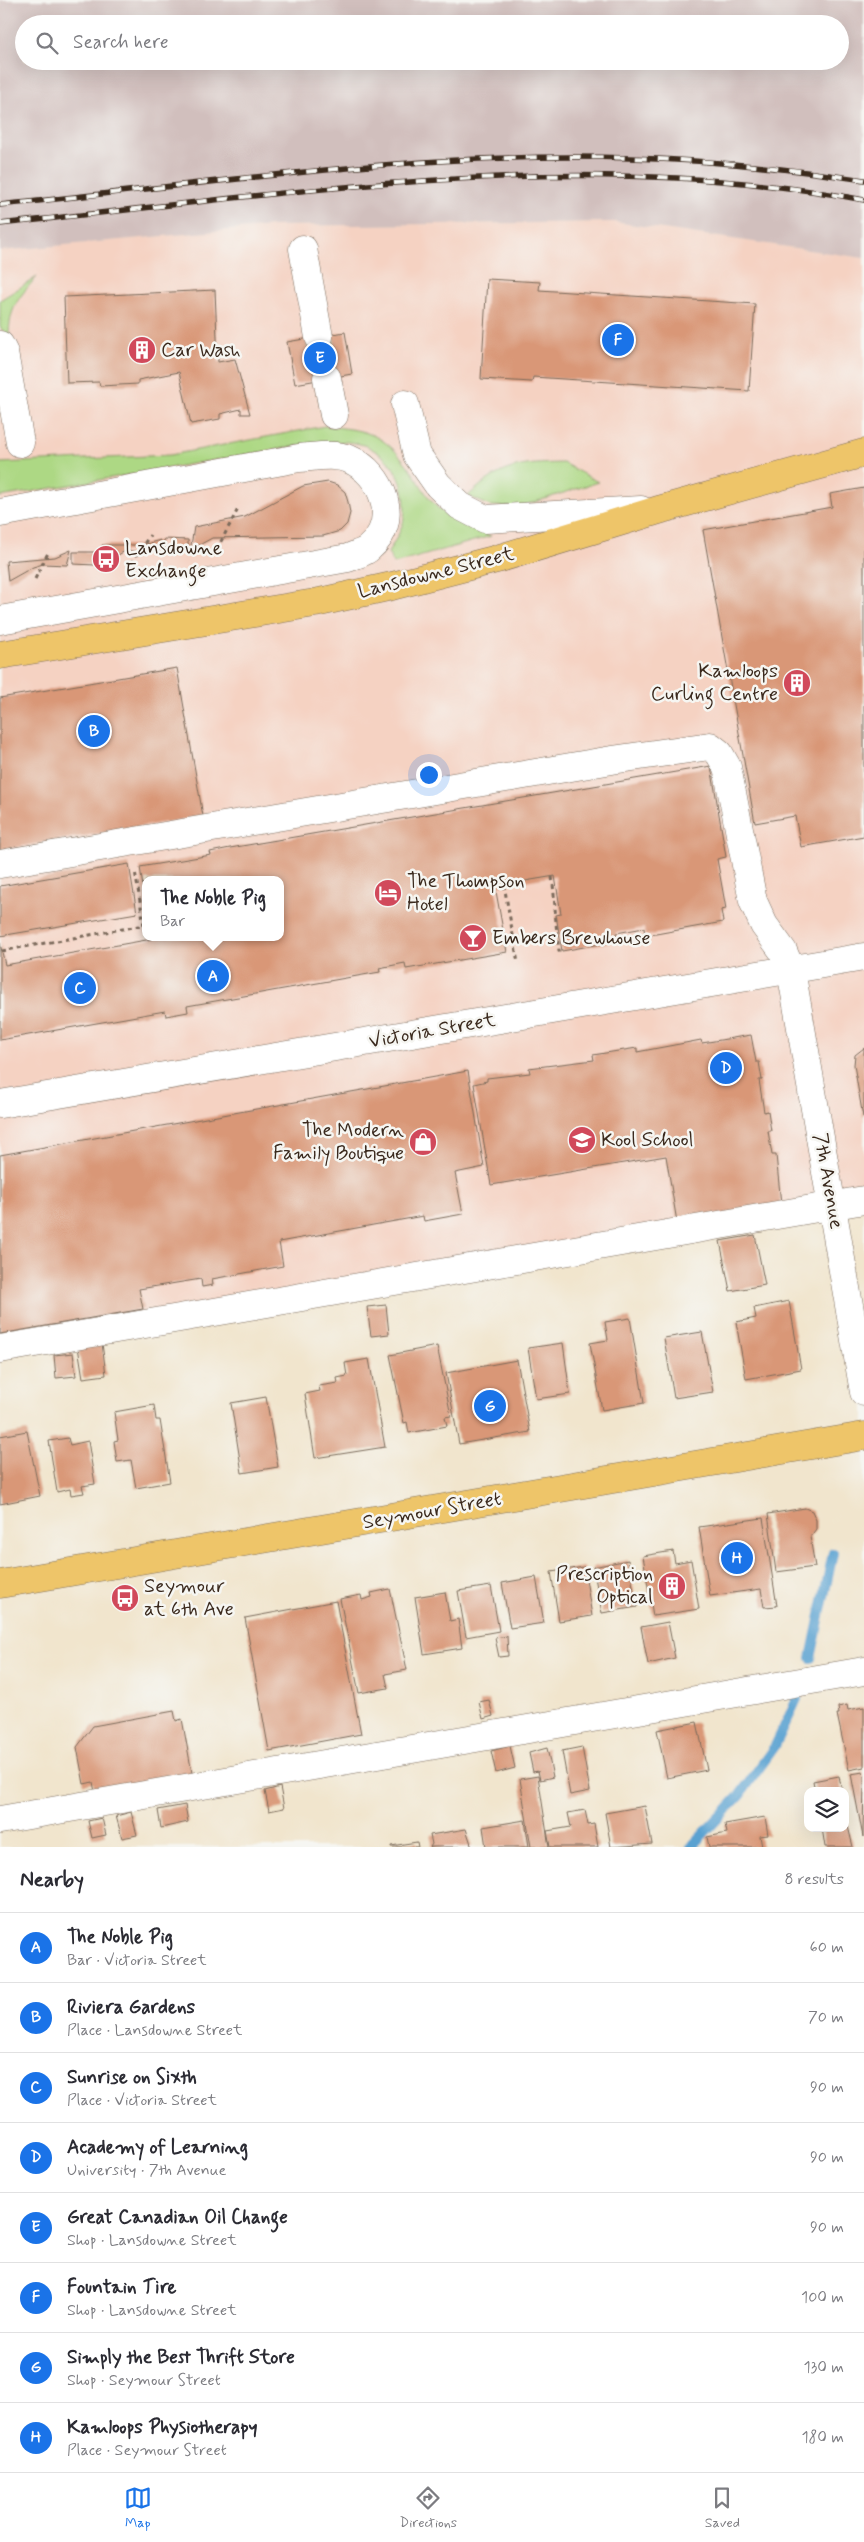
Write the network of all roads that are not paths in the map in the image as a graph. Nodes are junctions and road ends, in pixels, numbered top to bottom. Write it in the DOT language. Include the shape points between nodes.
graph roads {
  1 [pos="303,249"];
  2 [pos="319,337"];
  3 [pos="0,346"];
  4 [pos="327,378"];
  5 [pos="405,404"];
  6 [pos="334,415"];
  7 [pos="20,443"];
  8 [pos="864,453"];
  9 [pos="662,509"];
  10 [pos="0,513"];
  11 [pos="0,620"];
  12 [pos="0,655"];
  13 [pos="0,864"];
  14 [pos="864,957"];
  15 [pos="791,970"];
  16 [pos="0,1104"];
  17 [pos="864,1200"];
  18 [pos="832,1206"];
  19 [pos="0,1348"];
  20 [pos="864,1392"];
  21 [pos="864,1436"];
  22 [pos="0,1584"];
  23 [pos="864,1671"];
  24 [pos="0,1820"];
  1 -- 2 [label="street"];
  3 -- 7 [label="street" via="4,353"];
  4 -- 6 [label="street"];
  5 -- 9 [label="street" via="417,455 438,485 460,506 485,519"];
  8 -- 9 [label="main road, Lansdowne Street"];
  9 -- 12 [label="main road, Lansdowne Street" via="497,559 315,604"];
  10 -- 11 [label="street" via="299,458 334,455 360,464 371,474 382,491 385,513 379,535 369,548 348,558"];
  13 -- 15 [label="street, 7th Avenue" via="130,842 509,789 698,746 710,746 728,767 753,900 764,925 783,950"];
  14 -- 15 [label="street, Victoria Street"];
  15 -- 16 [label="street, Victoria Street"];
  15 -- 18 [label="street, 7th Avenue"];
  17 -- 18 [label="street"];
  18 -- 19 [label="street"];
  18 -- 20 [label="street, 7th Avenue"];
  21 -- 22 [label="main road, Seymour Street"];
  23 -- 24 [label="street"];
}
